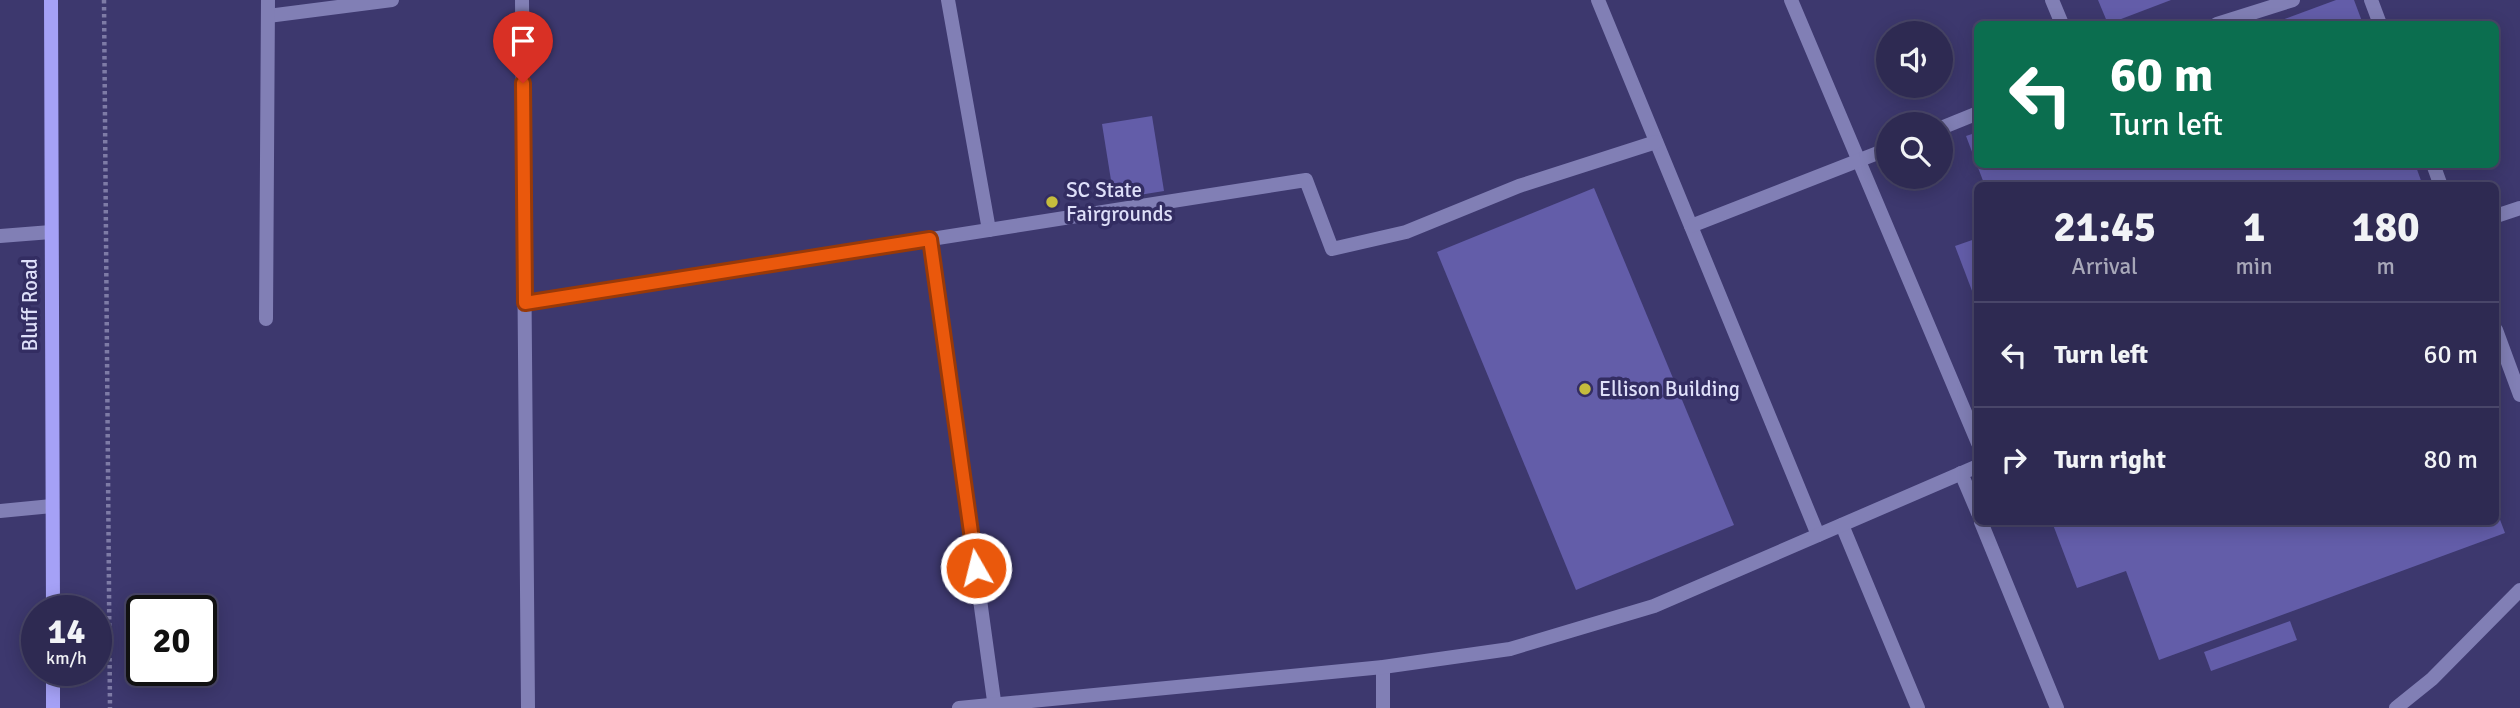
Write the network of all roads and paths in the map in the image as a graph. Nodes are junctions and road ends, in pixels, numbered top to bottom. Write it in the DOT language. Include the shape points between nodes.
graph roads {
  1 [pos="51,0"];
  2 [pos="104,0"];
  3 [pos="268,0"];
  4 [pos="392,0"];
  5 [pos="522,0"];
  6 [pos="948,0"];
  7 [pos="1598,0"];
  8 [pos="1791,0"];
  9 [pos="2052,0"];
  10 [pos="2293,0"];
  11 [pos="2371,0"];
  12 [pos="268,16"];
  13 [pos="2061,21"];
  14 [pos="2226,21"];
  15 [pos="2379,21"];
  16 [pos="1974,115"];
  17 [pos="1953,123"];
  18 [pos="1656,142"];
  19 [pos="1876,154"];
  20 [pos="1859,161"];
  21 [pos="2520,208"];
  22 [pos="2499,215"];
  23 [pos="1691,226"];
  24 [pos="989,230"];
  25 [pos="51,232"];
  26 [pos="0,236"];
  27 [pos="930,239"];
  28 [pos="525,303"];
  29 [pos="266,319"];
  30 [pos="2499,338"];
  31 [pos="2520,395"];
  32 [pos="1974,434"];
  33 [pos="1974,468"];
  34 [pos="1961,473"];
  35 [pos="1974,504"];
  36 [pos="52,506"];
  37 [pos="0,511"];
  38 [pos="1842,525"];
  39 [pos="1982,525"];
  40 [pos="1818,535"];
  41 [pos="2520,590"];
  42 [pos="53,595"];
  43 [pos="1383,667"];
  44 [pos="53,686"];
  45 [pos="995,706"];
  46 [pos="54,708"];
  47 [pos="110,708"];
  48 [pos="528,708"];
  49 [pos="959,708"];
  50 [pos="1383,708"];
  51 [pos="1918,708"];
  52 [pos="2057,708"];
  53 [pos="2396,708"];
  1 -- 25 [label="main road, Bluff Road"];
  2 -- 47 [label="path"];
  3 -- 12 [label="street"];
  4 -- 12 [label="street"];
  5 -- 28 [label="street"];
  6 -- 24 [label="street"];
  7 -- 18 [label="street"];
  8 -- 20 [label="street"];
  9 -- 13 [label="street"];
  10 -- 14 [label="street"];
  11 -- 15 [label="street"];
  12 -- 29 [label="street"];
  16 -- 17 [label="street"];
  18 -- 23 [label="street"];
  18 -- 24 [label="street" via="1519,186 1406,232 1332,248 1306,180"];
  19 -- 20 [label="street"];
  20 -- 23 [label="street"];
  20 -- 32 [label="street"];
  21 -- 22 [label="street"];
  23 -- 40 [label="street"];
  24 -- 27 [label="street"];
  25 -- 26 [label="street"];
  25 -- 36 [label="main road, Bluff Road"];
  27 -- 28 [label="street"];
  27 -- 45 [label="street"];
  28 -- 48 [label="street"];
  30 -- 31 [label="street"];
  33 -- 34 [label="street"];
  34 -- 35 [label="street"];
  34 -- 38 [label="street"];
  36 -- 37 [label="street"];
  36 -- 42 [label="main road, Bluff Road"];
  38 -- 40 [label="street"];
  38 -- 51 [label="street"];
  39 -- 52 [label="street"];
  40 -- 43 [label="street" via="1654,606 1510,649"];
  41 -- 53 [label="street" via="2432,679"];
  43 -- 45 [label="street"];
  43 -- 50 [label="street"];
  44 -- 46 [label="main road"];
  45 -- 49 [label="street"];
}
